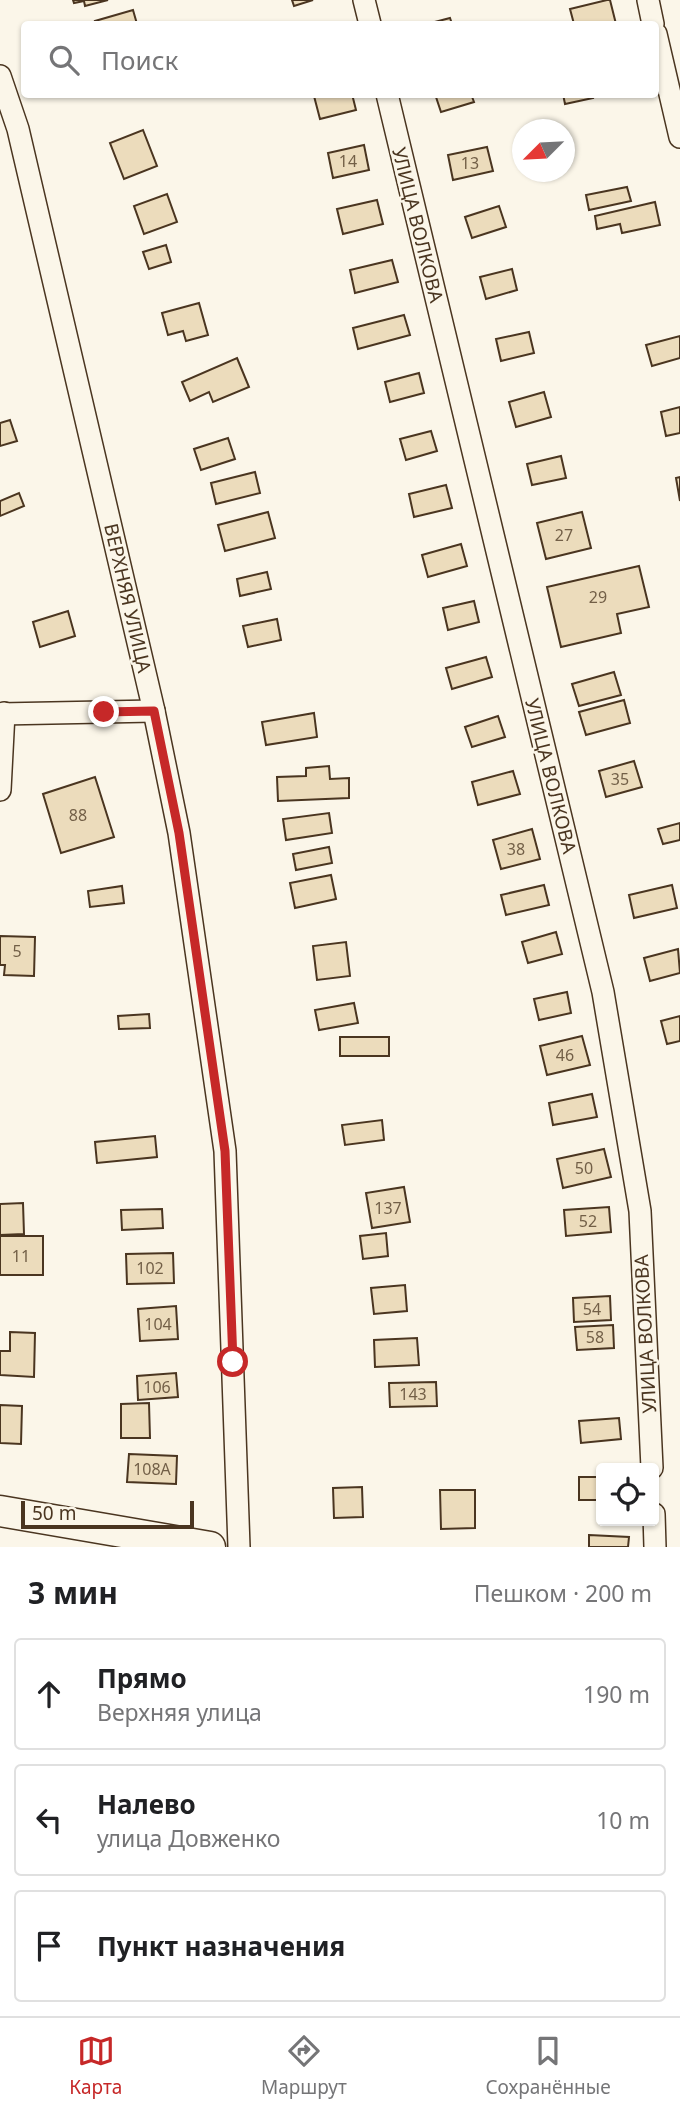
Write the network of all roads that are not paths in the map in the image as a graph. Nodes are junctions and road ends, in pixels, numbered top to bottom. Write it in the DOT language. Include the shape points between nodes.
graph roads {
  1 [pos="364,0"];
  2 [pos="648,0"];
  3 [pos="369,21"];
  4 [pos="652,21"];
  5 [pos="659,47"];
  6 [pos="0,76"];
  7 [pos="388,98"];
  8 [pos="680,137"];
  9 [pos="154,711"];
  10 [pos="2,713"];
  11 [pos="0,790"];
  12 [pos="652,1463"];
  13 [pos="0,1511"];
  14 [pos="654,1526"];
  15 [pos="210,1547"];
  16 [pos="239,1547"];
  17 [pos="655,1547"];
  1 -- 3 [label="street"];
  2 -- 4 [label="street"];
  5 -- 8 [label="street"];
  6 -- 9 [label="street, ВЕРХНЯЯ УЛИЦА" via="18,129"];
  7 -- 12 [label="street, УЛИЦА ВОЛКОВА" via="603,992 640,1211"];
  9 -- 10 [label="street"];
  9 -- 16 [label="street, ВЕРХНЯЯ УЛИЦА" via="179,833 225,1151"];
  10 -- 11 [label="street"];
  13 -- 15 [label="street"];
  14 -- 17 [label="street"];
}
